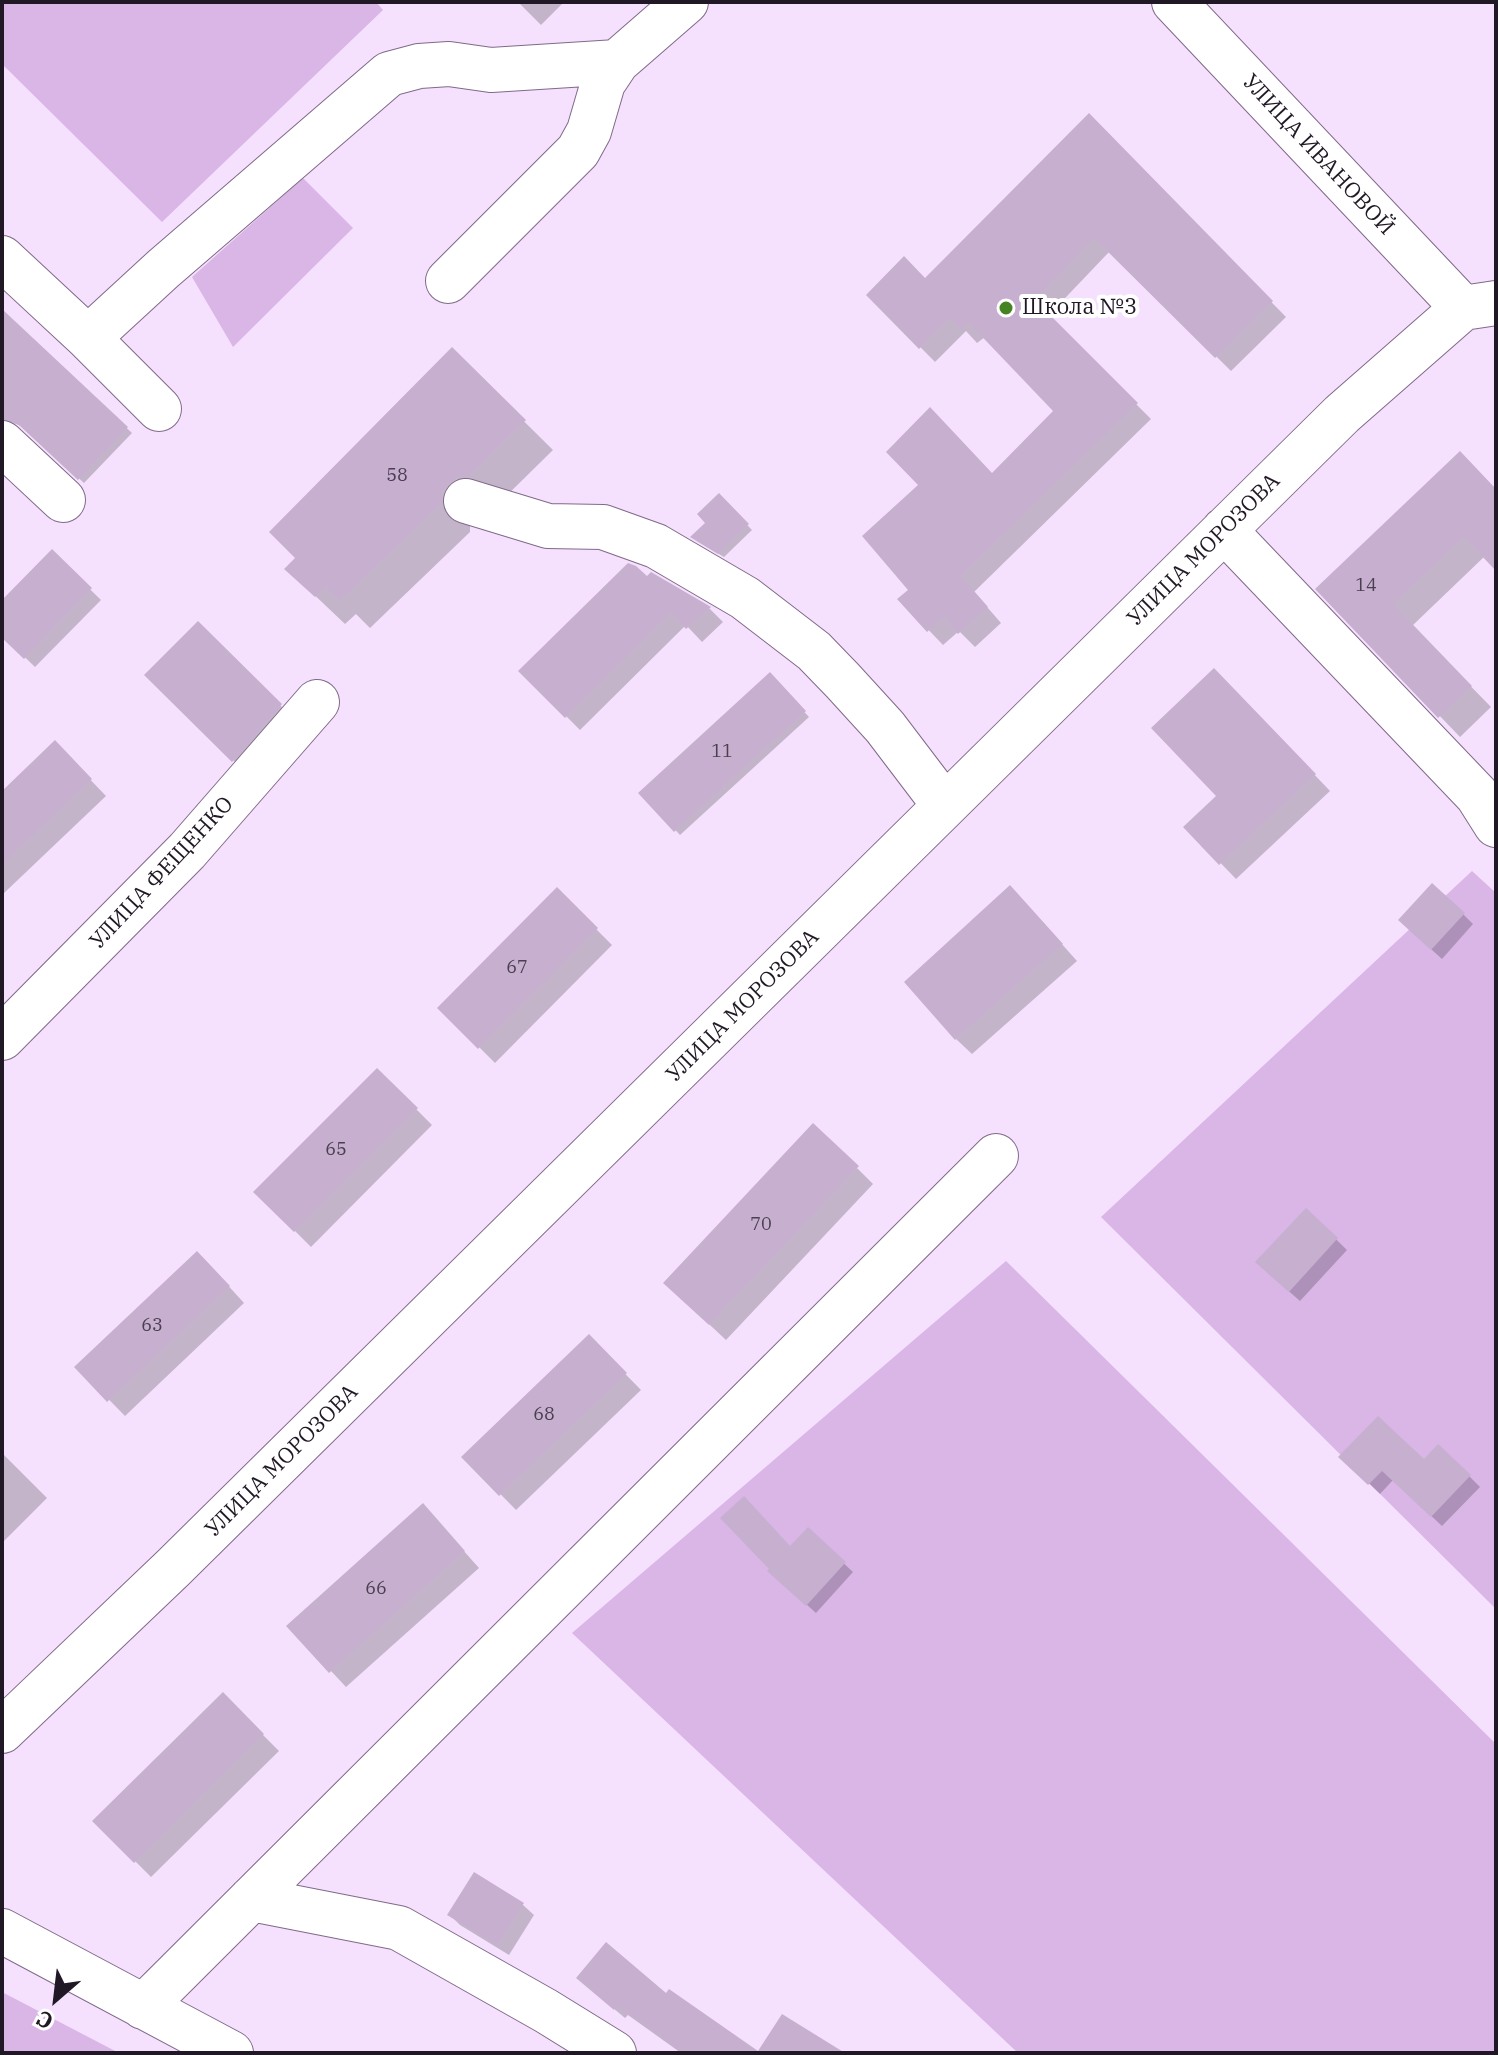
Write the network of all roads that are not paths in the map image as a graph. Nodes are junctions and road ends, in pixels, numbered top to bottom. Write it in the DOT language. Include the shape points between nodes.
graph roads {
  1 [pos="1174,2"];
  2 [pos="674,6"];
  3 [pos="617,62"];
  4 [pos="2,258"];
  5 [pos="448,281"];
  6 [pos="1479,305"];
  7 [pos="88,338"];
  8 [pos="159,409"];
  9 [pos="2,443"];
  10 [pos="63,500"];
  11 [pos="466,501"];
  12 [pos="1224,530"];
  13 [pos="317,702"];
  14 [pos="945,806"];
  15 [pos="1496,825"];
  16 [pos="2,1038"];
  17 [pos="996,1156"];
  18 [pos="2,1731"];
  19 [pos="251,1899"];
  20 [pos="2,1931"];
  21 [pos="143,2007"];
  22 [pos="231,2053"];
  23 [pos="614,2053"];
  1 -- 6 [label="street, УЛИЦА ИВАНОВОЙ"];
  2 -- 3 [label="street"];
  3 -- 5 [label="street" via="603,83 578,151"];
  3 -- 7 [label="street" via="491,70 449,64 389,74"];
  4 -- 7 [label="street"];
  6 -- 12 [label="street, УЛИЦА МОРОЗОВА" via="1342,414"];
  7 -- 8 [label="street"];
  9 -- 10 [label="street"];
  11 -- 14 [label="street" via="548,526 603,527 656,546 745,598 814,651 843,681"];
  12 -- 14 [label="street, УЛИЦА МОРОЗОВА"];
  12 -- 15 [label="street" via="1477,795"];
  13 -- 16 [label="street, УЛИЦА ФЕЩЕНКО" via="187,851"];
  14 -- 18 [label="street, УЛИЦА МОРОЗОВА"];
  17 -- 19 [label="street"];
  19 -- 21 [label="street"];
  19 -- 23 [label="street" via="399,1928"];
  20 -- 21 [label="street"];
  21 -- 22 [label="street"];
}
